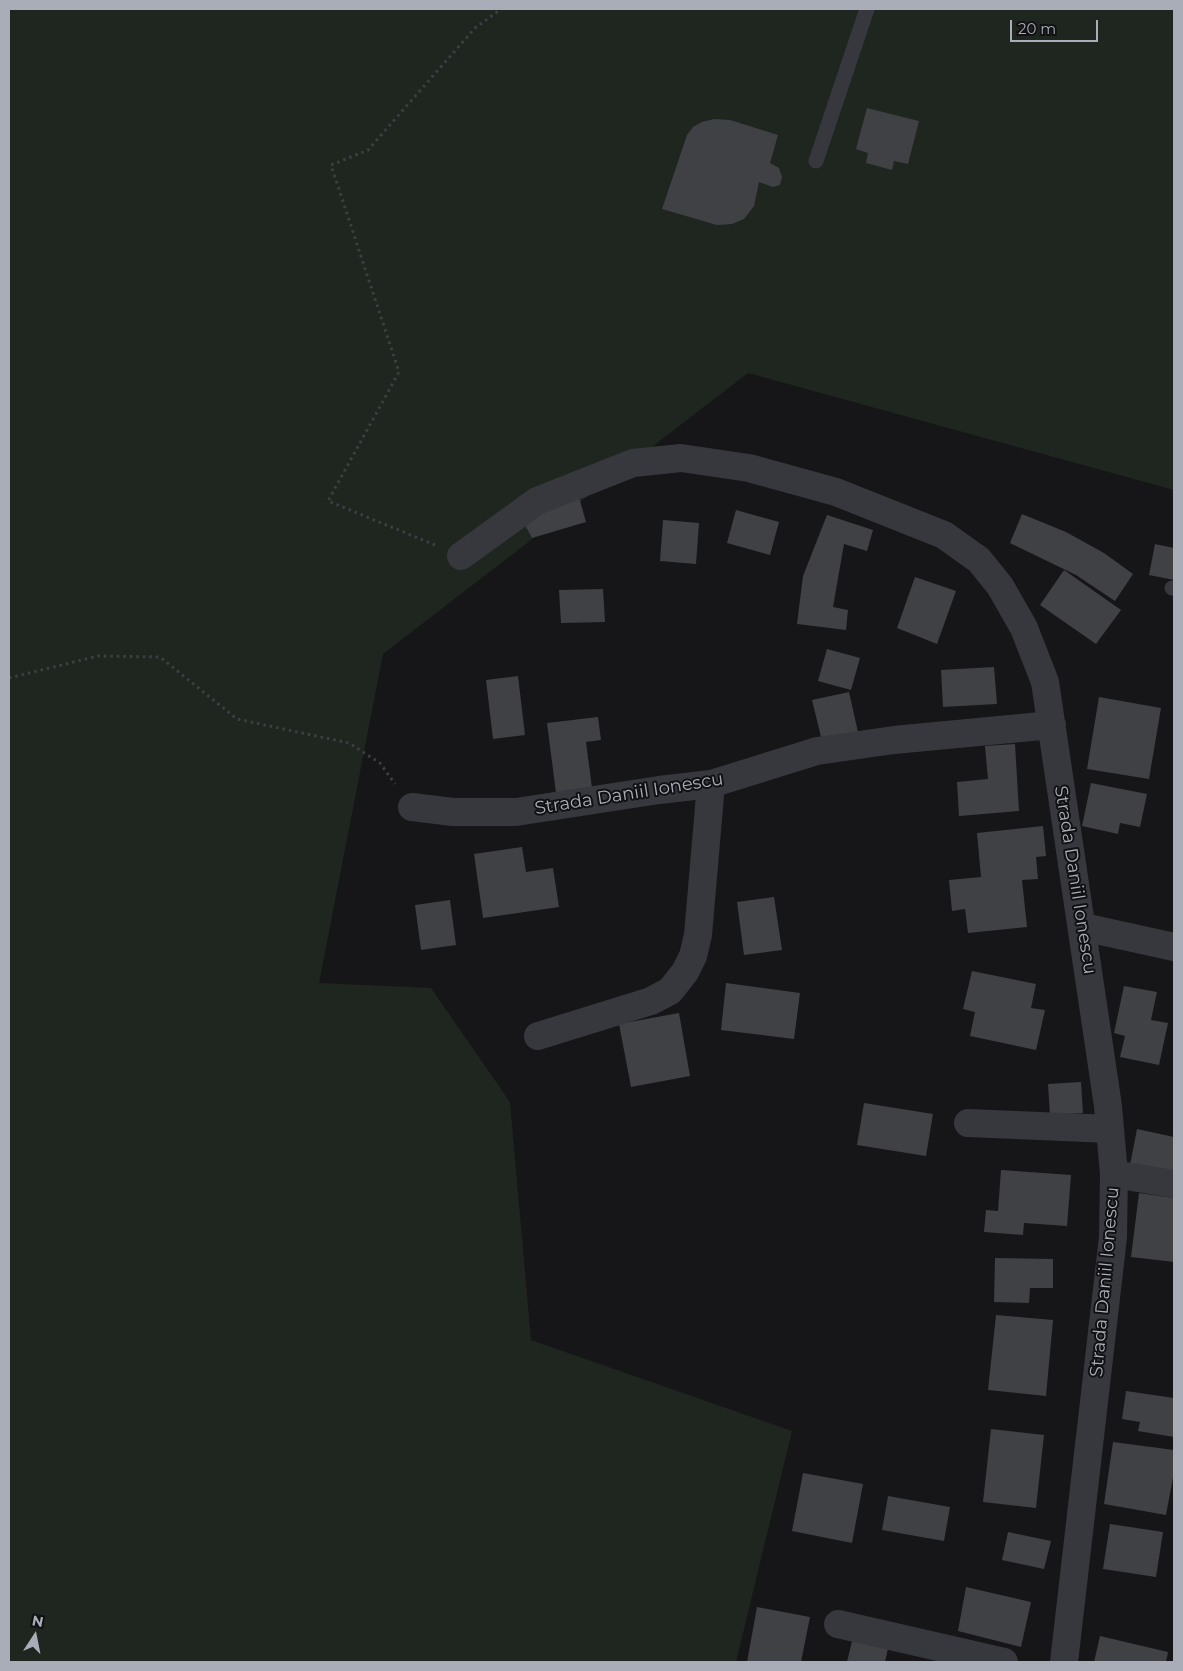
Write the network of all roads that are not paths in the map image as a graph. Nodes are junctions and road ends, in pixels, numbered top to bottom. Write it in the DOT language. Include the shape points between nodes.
graph roads {
  1 [pos="868,9"];
  2 [pos="816,161"];
  3 [pos="460,556"];
  4 [pos="1052,725"];
  5 [pos="711,784"];
  6 [pos="412,807"];
  7 [pos="1083,927"];
  8 [pos="1174,947"];
  9 [pos="538,1036"];
  10 [pos="968,1123"];
  11 [pos="1110,1128"];
  12 [pos="1114,1174"];
  13 [pos="1174,1184"];
  14 [pos="838,1624"];
  15 [pos="1004,1662"];
  16 [pos="1064,1662"];
  1 -- 2 [label="lane"];
  3 -- 4 [label="street, Strada Daniil Ionescu" via="537,501 634,463 681,458 749,468 836,492 944,535 978,560 1000,586 1024,628 1045,682"];
  4 -- 5 [label="street, Strada Daniil Ionescu" via="817,751"];
  4 -- 7 [label="street, Strada Daniil Ionescu"];
  5 -- 6 [label="street, Strada Daniil Ionescu" via="516,812 453,812"];
  5 -- 9 [label="street" via="698,935 685,972 670,991 651,1002"];
  7 -- 8 [label="street"];
  7 -- 11 [label="street, Strada Daniil Ionescu"];
  10 -- 11 [label="street"];
  11 -- 12 [label="street, Strada Daniil Ionescu"];
  12 -- 13 [label="street"];
  12 -- 16 [label="street, Strada Daniil Ionescu" via="1113,1237"];
  14 -- 15 [label="street"];
}
